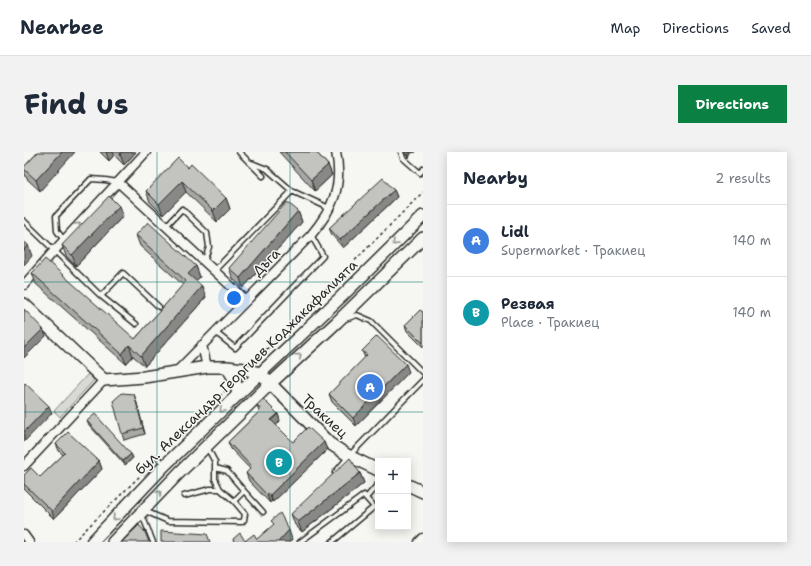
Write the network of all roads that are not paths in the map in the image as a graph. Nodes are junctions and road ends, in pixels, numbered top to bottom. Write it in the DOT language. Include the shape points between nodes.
graph roads {
  1 [pos="146,152"];
  2 [pos="239,152"];
  3 [pos="336,152"];
  4 [pos="401,152"];
  5 [pos="249,162"];
  6 [pos="423,169"];
  7 [pos="263,176"];
  8 [pos="118,182"];
  9 [pos="292,191"];
  10 [pos="330,208"];
  11 [pos="423,216"];
  12 [pos="24,222"];
  13 [pos="166,226"];
  14 [pos="311,235"];
  15 [pos="423,238"];
  16 [pos="64,240"];
  17 [pos="54,251"];
  18 [pos="204,262"];
  19 [pos="214,271"];
  20 [pos="24,285"];
  21 [pos="101,296"];
  22 [pos="246,300"];
  23 [pos="24,304"];
  24 [pos="159,306"];
  25 [pos="338,322"];
  26 [pos="136,324"];
  27 [pos="215,332"];
  28 [pos="202,345"];
  29 [pos="194,354"];
  30 [pos="208,367"];
  31 [pos="227,367"];
  32 [pos="196,369"];
  33 [pos="175,373"];
  34 [pos="260,373"];
  35 [pos="423,373"];
  36 [pos="104,380"];
  37 [pos="423,380"];
  38 [pos="271,383"];
  39 [pos="238,394"];
  40 [pos="206,446"];
  41 [pos="349,456"];
  42 [pos="24,466"];
  43 [pos="215,468"];
  44 [pos="375,469"];
  45 [pos="332,476"];
  46 [pos="411,486"];
  47 [pos="375,488"];
  48 [pos="220,489"];
  49 [pos="244,491"];
  50 [pos="423,492"];
  51 [pos="184,496"];
  52 [pos="366,498"];
  53 [pos="234,501"];
  54 [pos="142,511"];
  55 [pos="263,512"];
  56 [pos="24,535"];
  57 [pos="423,538"];
  58 [pos="29,542"];
  59 [pos="92,542"];
  60 [pos="113,542"];
  61 [pos="153,542"];
  62 [pos="300,542"];
  63 [pos="332,542"];
  64 [pos="419,542"];
  1 -- 8 [label="street"];
  2 -- 5 [label="lane"];
  3 -- 10 [label="street, Дъга" via="339,163 338,187"];
  4 -- 6 [label="lane" via="403,158 420,172"];
  5 -- 7 [label="lane"];
  5 -- 9 [label="lane" via="267,168"];
  8 -- 13 [label="street"];
  16 -- 8 [label="street, one-way"];
  8 -- 16 [label="lane" via="91,179 56,216 57,231"];
  9 -- 10 [label="lane"];
  9 -- 19 [label="lane"];
  10 -- 14 [label="street, Дъга" via="322,223"];
  11 -- 34 [label="main road, бул. Александър Георгиев Коджакафалията, one-way"];
  12 -- 17 [label="lane"];
  13 -- 18 [label="street"];
  13 -- 18 [label="lane" via="182,209 207,233 209,247"];
  14 -- 22 [label="street, Дъга"];
  14 -- 27 [label="lane" via="323,256 234,348"];
  15 -- 25 [label="main road, бул. Александър Георгиев Коджакафалията"];
  16 -- 17 [label="street"];
  17 -- 20 [label="street"];
  17 -- 21 [label="lane"];
  18 -- 19 [label="street"];
  19 -- 22 [label="street"];
  21 -- 24 [label="lane" via="123,273"];
  21 -- 26 [label="lane"];
  22 -- 27 [label="street, Дъга"];
  23 -- 36 [label="main road"];
  25 -- 35 [label="lane" via="357,315 371,321"];
  38 -- 25 [label="main road, бул. Александър Георгиев Коджакафалията, one-way"];
  27 -- 28 [label="street, Дъга"];
  28 -- 29 [label="street, Дъга"];
  28 -- 30 [label="street"];
  29 -- 32 [label="street"];
  29 -- 33 [label="street, Дъга"];
  30 -- 31 [label="main road"];
  30 -- 32 [label="main road"];
  31 -- 34 [label="main road"];
  31 -- 39 [label="main road" via="235,380"];
  32 -- 33 [label="main road"];
  33 -- 36 [label="main road"];
  34 -- 38 [label="main road, Тракиец"];
  34 -- 39 [label="main road, бул. Александър Георгиев Коджакафалията"];
  36 -- 42 [label="street"];
  37 -- 41 [label="lane"];
  38 -- 40 [label="main road, бул. Александър Георгиев Коджакафалията"];
  38 -- 41 [label="main road, Тракиец" via="328,443"];
  39 -- 59 [label="main road, бул. Александър Георгиев Коджакафалията, one-way" via="161,461"];
  40 -- 43 [label="lane" via="212,455"];
  54 -- 40 [label="main road, бул. Александър Георгиев Коджакафалията, one-way"];
  41 -- 44 [label="main road, Тракиец"];
  41 -- 45 [label="lane"];
  43 -- 48 [label="lane" via="215,479"];
  43 -- 49 [label="lane" via="227,470"];
  46 -- 50 [label="main road"];
  47 -- 52 [label="lane"];
  48 -- 51 [label="lane"];
  48 -- 53 [label="lane"];
  49 -- 53 [label="lane"];
  49 -- 55 [label="lane"];
  52 -- 62 [label="lane" via="364,495"];
  52 -- 63 [label="lane" via="374,507"];
  53 -- 54 [label="lane" via="245,514 242,522 168,521"];
  54 -- 60 [label="main road, бул. Александър Георгиев Коджакафалията"];
  54 -- 61 [label="lane"];
  56 -- 58 [label="street"];
  57 -- 64 [label="street"];
}
